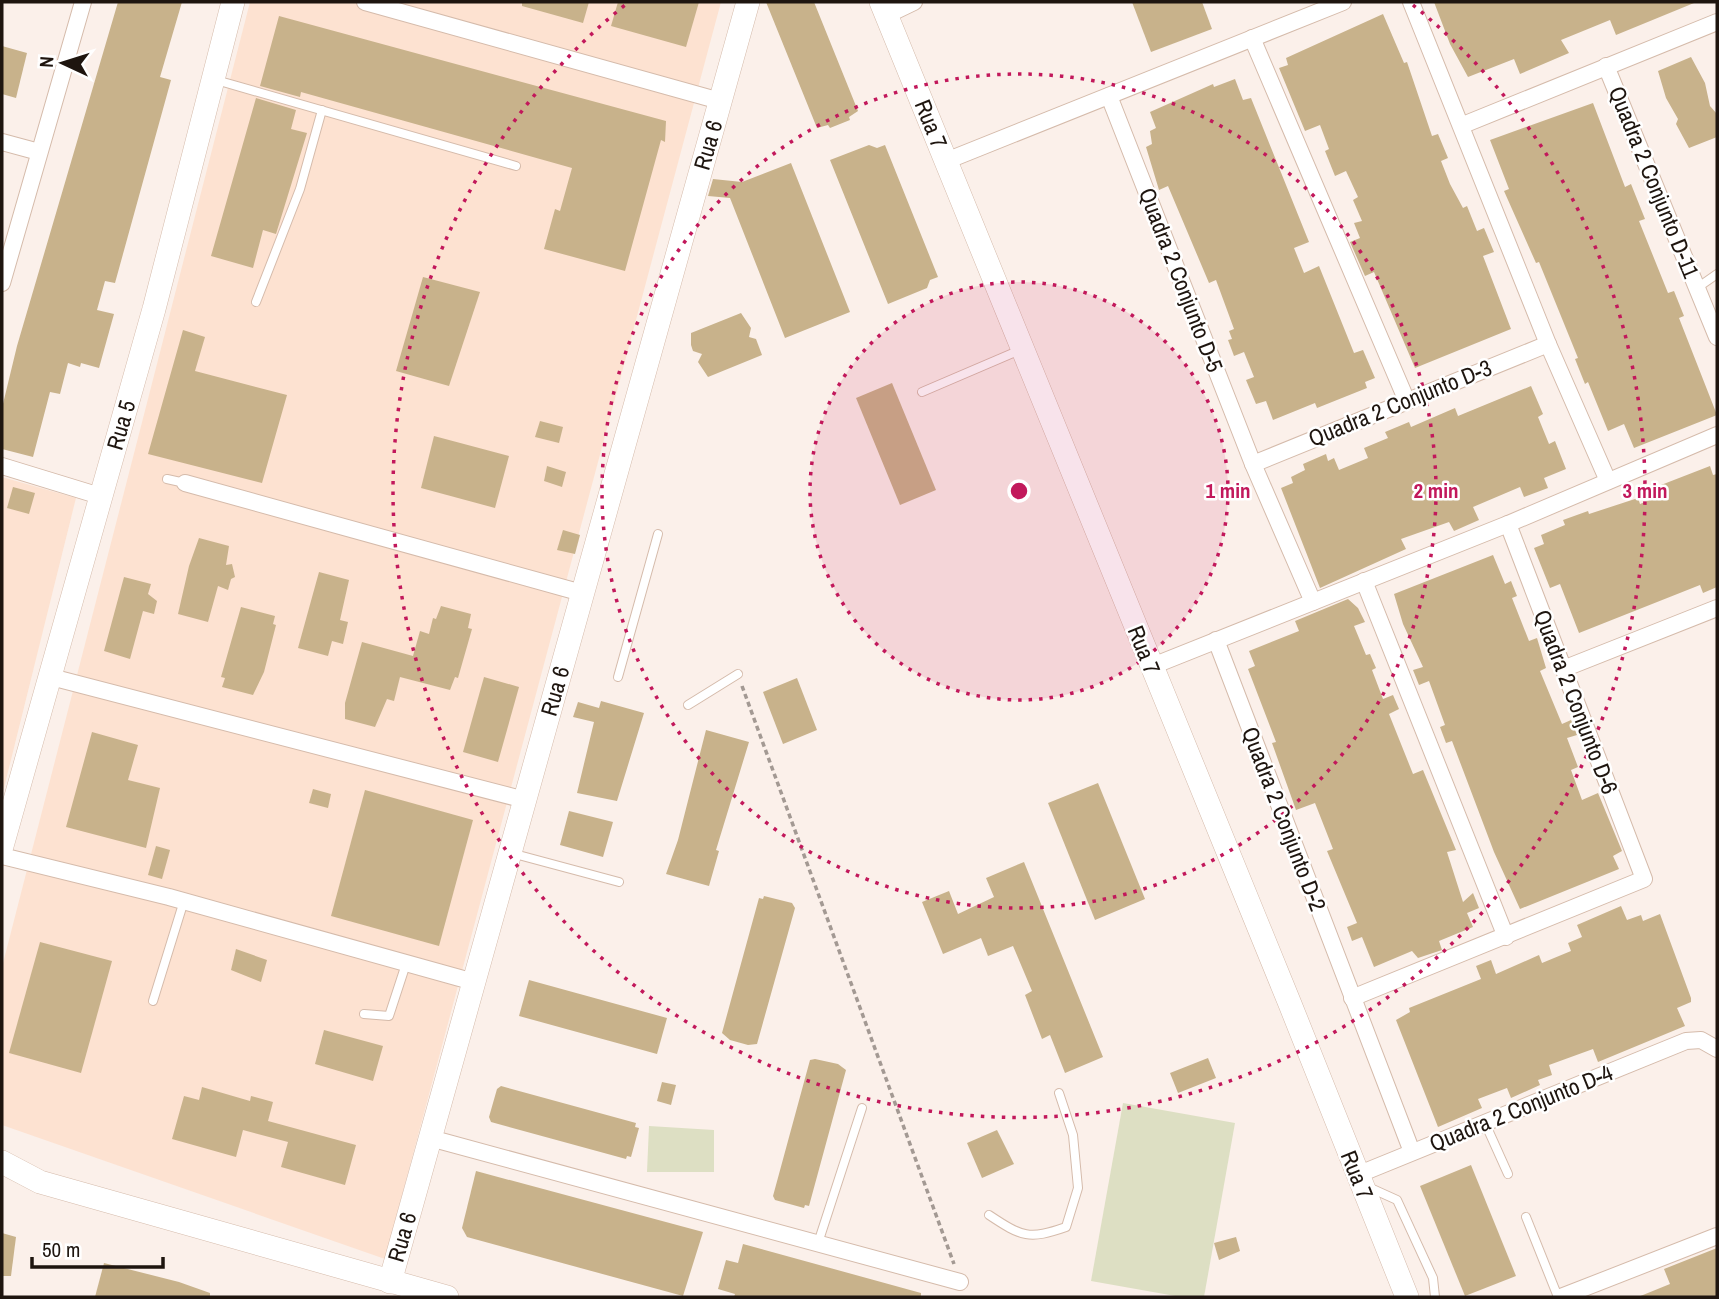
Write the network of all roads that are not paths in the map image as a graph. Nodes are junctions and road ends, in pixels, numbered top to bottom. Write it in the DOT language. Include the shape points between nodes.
graph roads {
  1 [pos="83,2"];
  2 [pos="233,2"];
  3 [pos="365,2"];
  4 [pos="748,2"];
  5 [pos="914,2"];
  6 [pos="1343,2"];
  7 [pos="1411,2"];
  8 [pos="884,8"];
  9 [pos="1303,9"];
  10 [pos="1717,22"];
  11 [pos="1252,38"];
  12 [pos="1606,66"];
  13 [pos="213,79"];
  14 [pos="1109,96"];
  15 [pos="720,101"];
  16 [pos="322,110"];
  17 [pos="1462,125"];
  18 [pos="2,142"];
  19 [pos="40,152"];
  20 [pos="946,161"];
  21 [pos="516,166"];
  22 [pos="1717,274"];
  23 [pos="2,283"];
  24 [pos="1697,288"];
  25 [pos="256,302"];
  26 [pos="1717,337"];
  27 [pos="1548,344"];
  28 [pos="1023,349"];
  29 [pos="922,392"];
  30 [pos="1406,400"];
  31 [pos="1717,435"];
  32 [pos="1253,464"];
  33 [pos="2,466"];
  34 [pos="167,480"];
  35 [pos="1608,481"];
  36 [pos="185,483"];
  37 [pos="100,496"];
  38 [pos="1508,524"];
  39 [pos="658,534"];
  40 [pos="1364,581"];
  41 [pos="582,593"];
  42 [pos="1313,602"];
  43 [pos="1717,608"];
  44 [pos="1216,640"];
  45 [pos="1150,667"];
  46 [pos="1563,669"];
  47 [pos="738,674"];
  48 [pos="51,677"];
  49 [pos="618,677"];
  50 [pos="688,705"];
  51 [pos="525,800"];
  52 [pos="4,820"];
  53 [pos="2,846"];
  54 [pos="510,853"];
  55 [pos="2,856"];
  56 [pos="619,882"];
  57 [pos="183,904"];
  58 [pos="1506,937"];
  59 [pos="406,964"];
  60 [pos="474,982"];
  61 [pos="1352,998"];
  62 [pos="153,1001"];
  63 [pos="364,1014"];
  64 [pos="1717,1049"];
  65 [pos="1059,1093"];
  66 [pos="862,1108"];
  67 [pos="1485,1123"];
  68 [pos="430,1138"];
  69 [pos="1412,1152"];
  70 [pos="2,1162"];
  71 [pos="1508,1174"];
  72 [pos="1359,1180"];
  73 [pos="2,1182"];
  74 [pos="40,1182"];
  75 [pos="989,1215"];
  76 [pos="1526,1217"];
  77 [pos="1717,1236"];
  78 [pos="818,1243"];
  79 [pos="390,1282"];
  80 [pos="960,1282"];
  81 [pos="1588,1292"];
  82 [pos="447,1297"];
  83 [pos="1407,1297"];
  84 [pos="1435,1297"];
  85 [pos="1560,1297"];
  1 -- 19 [label="street"];
  2 -- 13 [label="street, Rua 5"];
  3 -- 15 [label="street, Rua 6"];
  4 -- 15 [label="street, Rua 6"];
  5 -- 8 [label="street"];
  6 -- 9 [label="street"];
  7 -- 17 [label="street"];
  8 -- 20 [label="street, Rua 7"];
  9 -- 11 [label="street"];
  10 -- 12 [label="street"];
  11 -- 14 [label="street"];
  11 -- 30 [label="street"];
  12 -- 17 [label="street"];
  12 -- 24 [label="street, Quadra 2 Conjunto D-11"];
  13 -- 16 [label="lane"];
  13 -- 37 [label="street, Rua 5"];
  14 -- 20 [label="street"];
  14 -- 32 [label="street, Quadra 2 Conjunto D-5"];
  15 -- 41 [label="street, Rua 6"];
  16 -- 21 [label="lane"];
  16 -- 25 [label="lane" via="300,189"];
  17 -- 27 [label="street"];
  18 -- 19 [label="street"];
  19 -- 23 [label="street"];
  20 -- 28 [label="street, Rua 7"];
  22 -- 24 [label="lane"];
  24 -- 26 [label="street, Quadra 2 Conjunto D-11"];
  27 -- 30 [label="street, Quadra 2 Conjunto D-3"];
  27 -- 35 [label="street"];
  28 -- 29 [label="lane"];
  28 -- 45 [label="street, Rua 7"];
  30 -- 32 [label="street, Quadra 2 Conjunto D-3"];
  31 -- 35 [label="street"];
  32 -- 42 [label="street, Quadra 2 Conjunto D-5"];
  33 -- 37 [label="street"];
  34 -- 36 [label="lane"];
  35 -- 38 [label="street"];
  36 -- 41 [label="street"];
  37 -- 48 [label="street, Rua 5"];
  38 -- 40 [label="street"];
  38 -- 46 [label="street, Quadra 2 Conjunto D-6"];
  39 -- 49 [label="lane"];
  40 -- 42 [label="street"];
  40 -- 58 [label="street"];
  41 -- 51 [label="street, Rua 6"];
  42 -- 44 [label="street"];
  43 -- 46 [label="street"];
  44 -- 45 [label="street"];
  44 -- 61 [label="street, Quadra 2 Conjunto D-2"];
  45 -- 72 [label="street, Rua 7"];
  46 -- 58 [label="street, Quadra 2 Conjunto D-6" via="1644,880"];
  47 -- 50 [label="lane"];
  48 -- 51 [label="street"];
  48 -- 52 [label="street, Rua 5"];
  51 -- 54 [label="street, Rua 6"];
  52 -- 53 [label="street, Rua 5"];
  54 -- 56 [label="lane"];
  54 -- 60 [label="street, Rua 6"];
  55 -- 57 [label="street"];
  57 -- 59 [label="street"];
  57 -- 62 [label="lane"];
  58 -- 61 [label="street"];
  59 -- 60 [label="street"];
  59 -- 63 [label="lane" via="389,1016"];
  60 -- 68 [label="street, Rua 6"];
  61 -- 69 [label="street, Quadra 2 Conjunto D-2"];
  64 -- 67 [label="street, Quadra 2 Conjunto D-4" via="1701,1040 1686,1041"];
  65 -- 75 [label="lane" via="1073,1135 1078,1188 1066,1227 1039,1237 1014,1232"];
  66 -- 78 [label="lane"];
  67 -- 69 [label="street, Quadra 2 Conjunto D-4"];
  67 -- 71 [label="lane"];
  68 -- 78 [label="street"];
  68 -- 79 [label="street, Rua 6"];
  69 -- 72 [label="street, Quadra 2 Conjunto D-4"];
  70 -- 74 [label="street"];
  72 -- 83 [label="street, Rua 7"];
  72 -- 84 [label="lane" via="1397,1200 1433,1278"];
  73 -- 74 [label="street"];
  74 -- 79 [label="street"];
  76 -- 85 [label="lane"];
  77 -- 81 [label="street"];
  78 -- 80 [label="street"];
  79 -- 82 [label="street"];
  81 -- 85 [label="street"];
}
